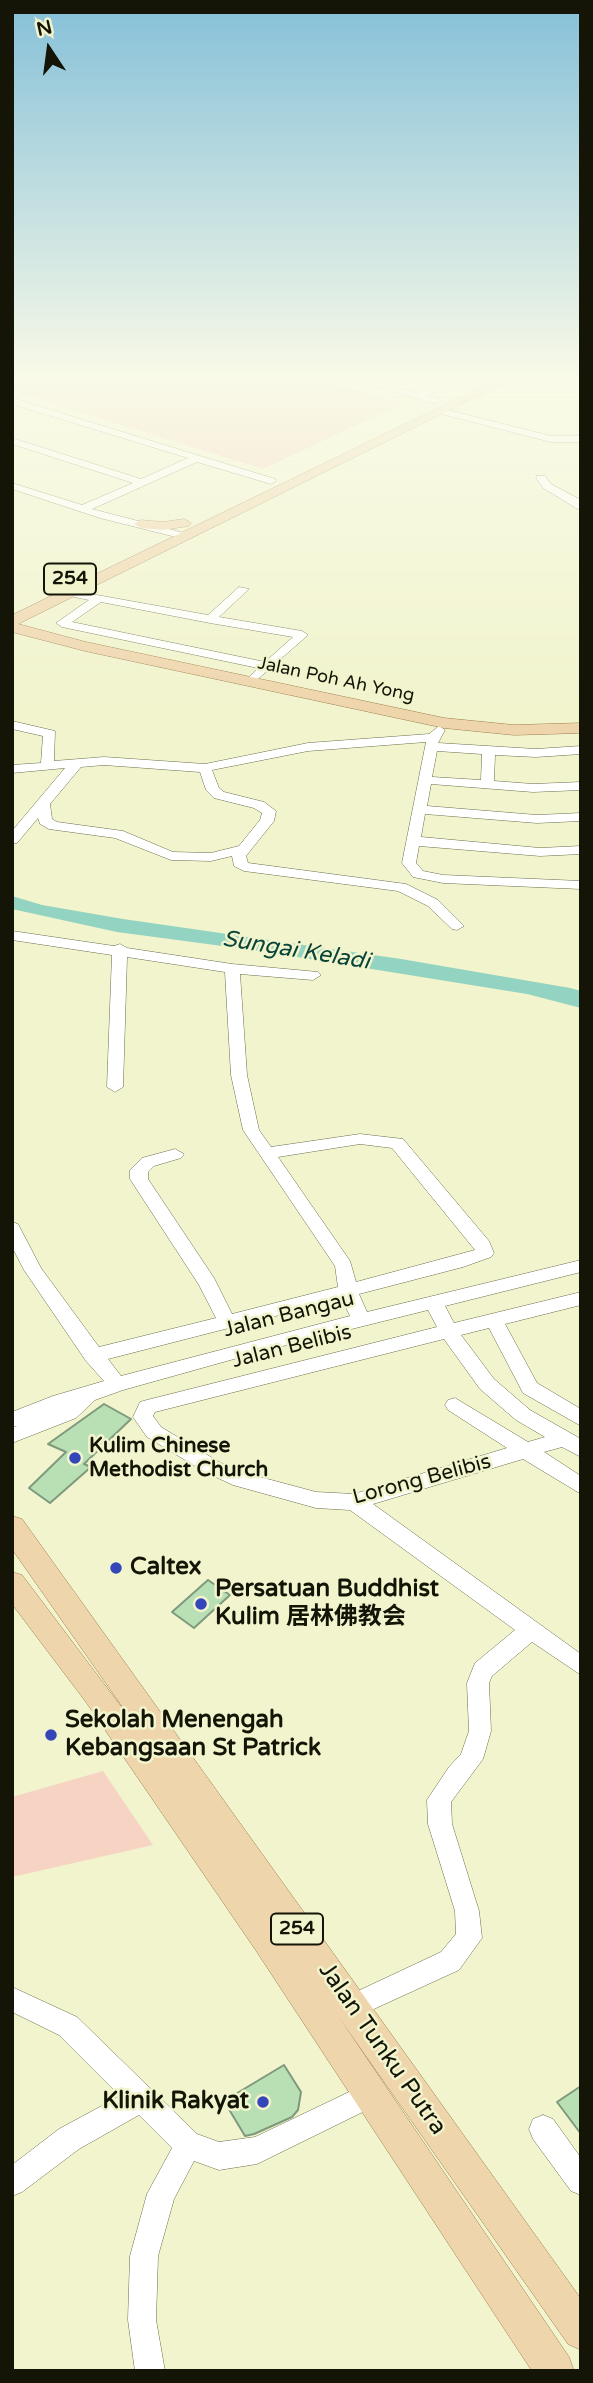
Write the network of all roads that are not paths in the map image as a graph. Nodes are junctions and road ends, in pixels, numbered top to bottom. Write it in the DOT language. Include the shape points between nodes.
graph roads {
  1 [pos="19,488"];
  2 [pos="127,488"];
  3 [pos="258,488"];
  4 [pos="269,488"];
  5 [pos="551,488"];
  6 [pos="581,505"];
  7 [pos="82,509"];
  8 [pos="172,534"];
  9 [pos="136,537"];
  10 [pos="243,589"];
  11 [pos="69,593"];
  12 [pos="98,599"];
  13 [pos="39,607"];
  14 [pos="12,608"];
  15 [pos="210,619"];
  16 [pos="12,621"];
  17 [pos="12,627"];
  18 [pos="12,636"];
  19 [pos="47,638"];
  20 [pos="85,646"];
  21 [pos="267,666"];
  22 [pos="251,681"];
  23 [pos="444,723"];
  24 [pos="12,725"];
  25 [pos="581,728"];
  26 [pos="433,742"];
  27 [pos="581,750"];
  28 [pos="489,751"];
  29 [pos="77,763"];
  30 [pos="47,766"];
  31 [pos="205,768"];
  32 [pos="12,769"];
  33 [pos="425,780"];
  34 [pos="487,784"];
  35 [pos="581,786"];
  36 [pos="43,804"];
  37 [pos="420,810"];
  38 [pos="581,817"];
  39 [pos="12,840"];
  40 [pos="413,841"];
  41 [pos="581,849"];
  42 [pos="242,850"];
  43 [pos="211,857"];
  44 [pos="244,867"];
  45 [pos="581,885"];
  46 [pos="457,926"];
  47 [pos="12,935"];
  48 [pos="120,950"];
  49 [pos="232,969"];
  50 [pos="313,975"];
  51 [pos="115,1087"];
  52 [pos="266,1153"];
  53 [pos="175,1154"];
  54 [pos="12,1228"];
  55 [pos="581,1266"];
  56 [pos="348,1290"];
  57 [pos="581,1298"];
  58 [pos="434,1303"];
  59 [pos="226,1320"];
  60 [pos="361,1320"];
  61 [pos="494,1320"];
  62 [pos="448,1331"];
  63 [pos="93,1356"];
  64 [pos="117,1384"];
  65 [pos="93,1394"];
  66 [pos="455,1405"];
  67 [pos="147,1407"];
  68 [pos="581,1419"];
  69 [pos="12,1420"];
  70 [pos="12,1436"];
  71 [pos="573,1444"];
  72 [pos="527,1452"];
  73 [pos="581,1486"];
  74 [pos="354,1502"];
  75 [pos="12,1527"];
  76 [pos="12,1583"];
  77 [pos="531,1630"];
  78 [pos="581,1666"];
  79 [pos="12,1999"];
  80 [pos="352,2007"];
  81 [pos="370,2095"];
  82 [pos="142,2099"];
  83 [pos="543,2129"];
  84 [pos="188,2145"];
  85 [pos="581,2181"];
  86 [pos="12,2182"];
  87 [pos="576,2316"];
  88 [pos="150,2371"];
  89 [pos="555,2371"];
  1 -- 7 [label="street"];
  2 -- 7 [label="street"];
  3 -- 8 [label="main road, 254"];
  4 -- 8 [label="main road, 254"];
  5 -- 6 [label="street"];
  7 -- 9 [label="street" via="104,516"];
  8 -- 9 [label="main road, 254"];
  8 -- 9 [label="street"];
  8 -- 9 [label="main road" via="163,526"];
  8 -- 11 [label="main road, 254"];
  9 -- 14 [label="main road, 254"];
  10 -- 15 [label="street"];
  11 -- 12 [label="street"];
  11 -- 13 [label="main road, 254"];
  12 -- 15 [label="street"];
  12 -- 21 [label="street" via="62,623"];
  13 -- 16 [label="main road, 254"];
  13 -- 19 [label="main road" via="31,623"];
  15 -- 21 [label="street" via="302,635"];
  17 -- 19 [label="main road, Jalan Poh Ah Yong"];
  18 -- 19 [label="main road"];
  19 -- 20 [label="main road, Jalan Poh Ah Yong"];
  20 -- 22 [label="main road, Jalan Poh Ah Yong"];
  21 -- 22 [label="street"];
  22 -- 23 [label="main road, Jalan Poh Ah Yong"];
  23 -- 25 [label="main road, Jalan Poh Ah Yong" via="514,730"];
  23 -- 26 [label="street"];
  24 -- 30 [label="street" via="50,734"];
  26 -- 28 [label="street"];
  26 -- 31 [label="street" via="308,747"];
  26 -- 33 [label="street"];
  27 -- 28 [label="street"];
  28 -- 34 [label="street"];
  29 -- 30 [label="street"];
  29 -- 31 [label="street"];
  29 -- 36 [label="street"];
  30 -- 32 [label="street"];
  31 -- 42 [label="street" via="219,795 269,811 267,821"];
  33 -- 34 [label="street"];
  33 -- 37 [label="street"];
  34 -- 35 [label="street"];
  36 -- 39 [label="street"];
  36 -- 43 [label="street" via="45,821 54,827 118,834 178,857"];
  37 -- 38 [label="street" via="537,819"];
  37 -- 40 [label="street"];
  40 -- 41 [label="street" via="540,852"];
  40 -- 45 [label="street" via="409,863 418,874"];
  42 -- 43 [label="street"];
  42 -- 44 [label="street" via="238,860"];
  43 -- 44 [label="street"];
  44 -- 46 [label="street" via="401,887 433,902"];
  47 -- 48 [label="street"];
  48 -- 49 [label="street"];
  48 -- 51 [label="street"];
  49 -- 50 [label="street"];
  49 -- 52 [label="street" via="239,1075 251,1130"];
  52 -- 56 [label="street" via="344,1265"];
  52 -- 56 [label="street" via="360,1139 397,1143 483,1245 485,1252 474,1257"];
  53 -- 59 [label="street" via="148,1162 139,1170 139,1179"];
  54 -- 63 [label="street" via="33,1270"];
  55 -- 58 [label="street, Jalan Bangau"];
  56 -- 59 [label="street"];
  56 -- 60 [label="street"];
  57 -- 61 [label="street, Jalan Belibis"];
  58 -- 60 [label="street, Jalan Bangau"];
  58 -- 62 [label="street"];
  59 -- 63 [label="street"];
  60 -- 64 [label="street, Jalan Bangau"];
  61 -- 62 [label="street, Jalan Belibis"];
  61 -- 68 [label="street" via="530,1388"];
  62 -- 67 [label="street, Jalan Belibis"];
  62 -- 71 [label="street" via="503,1399"];
  63 -- 64 [label="street"];
  64 -- 65 [label="street, Jalan Bangau"];
  65 -- 69 [label="street, Jalan Bangau"];
  65 -- 70 [label="street" via="69,1413"];
  66 -- 72 [label="street"];
  67 -- 74 [label="street, Lorong Belibis" via="143,1417 154,1432 212,1467 316,1500"];
  71 -- 72 [label="street, Lorong Belibis"];
  72 -- 73 [label="street"];
  72 -- 74 [label="street, Lorong Belibis"];
  74 -- 77 [label="street"];
  75 -- 80 [label="main road, Jalan Tunku Putra / 254"];
  76 -- 81 [label="main road, Jalan Tunku Putra / 254" via="96,1693 270,1941"];
  77 -- 78 [label="street"];
  77 -- 80 [label="street" via="483,1670 478,1683 480,1731 471,1759 439,1800 440,1824 467,1911 469,1938 450,1961"];
  79 -- 82 [label="street" via="68,2026"];
  80 -- 87 [label="main road, Jalan Tunku Putra / 254"];
  81 -- 84 [label="street" via="257,2150 219,2156"];
  81 -- 89 [label="main road, Jalan Tunku Putra / 254"];
  82 -- 84 [label="street"];
  82 -- 86 [label="street" via="69,2139"];
  83 -- 85 [label="street"];
  84 -- 88 [label="street" via="161,2194 144,2256 142,2320"];
}
